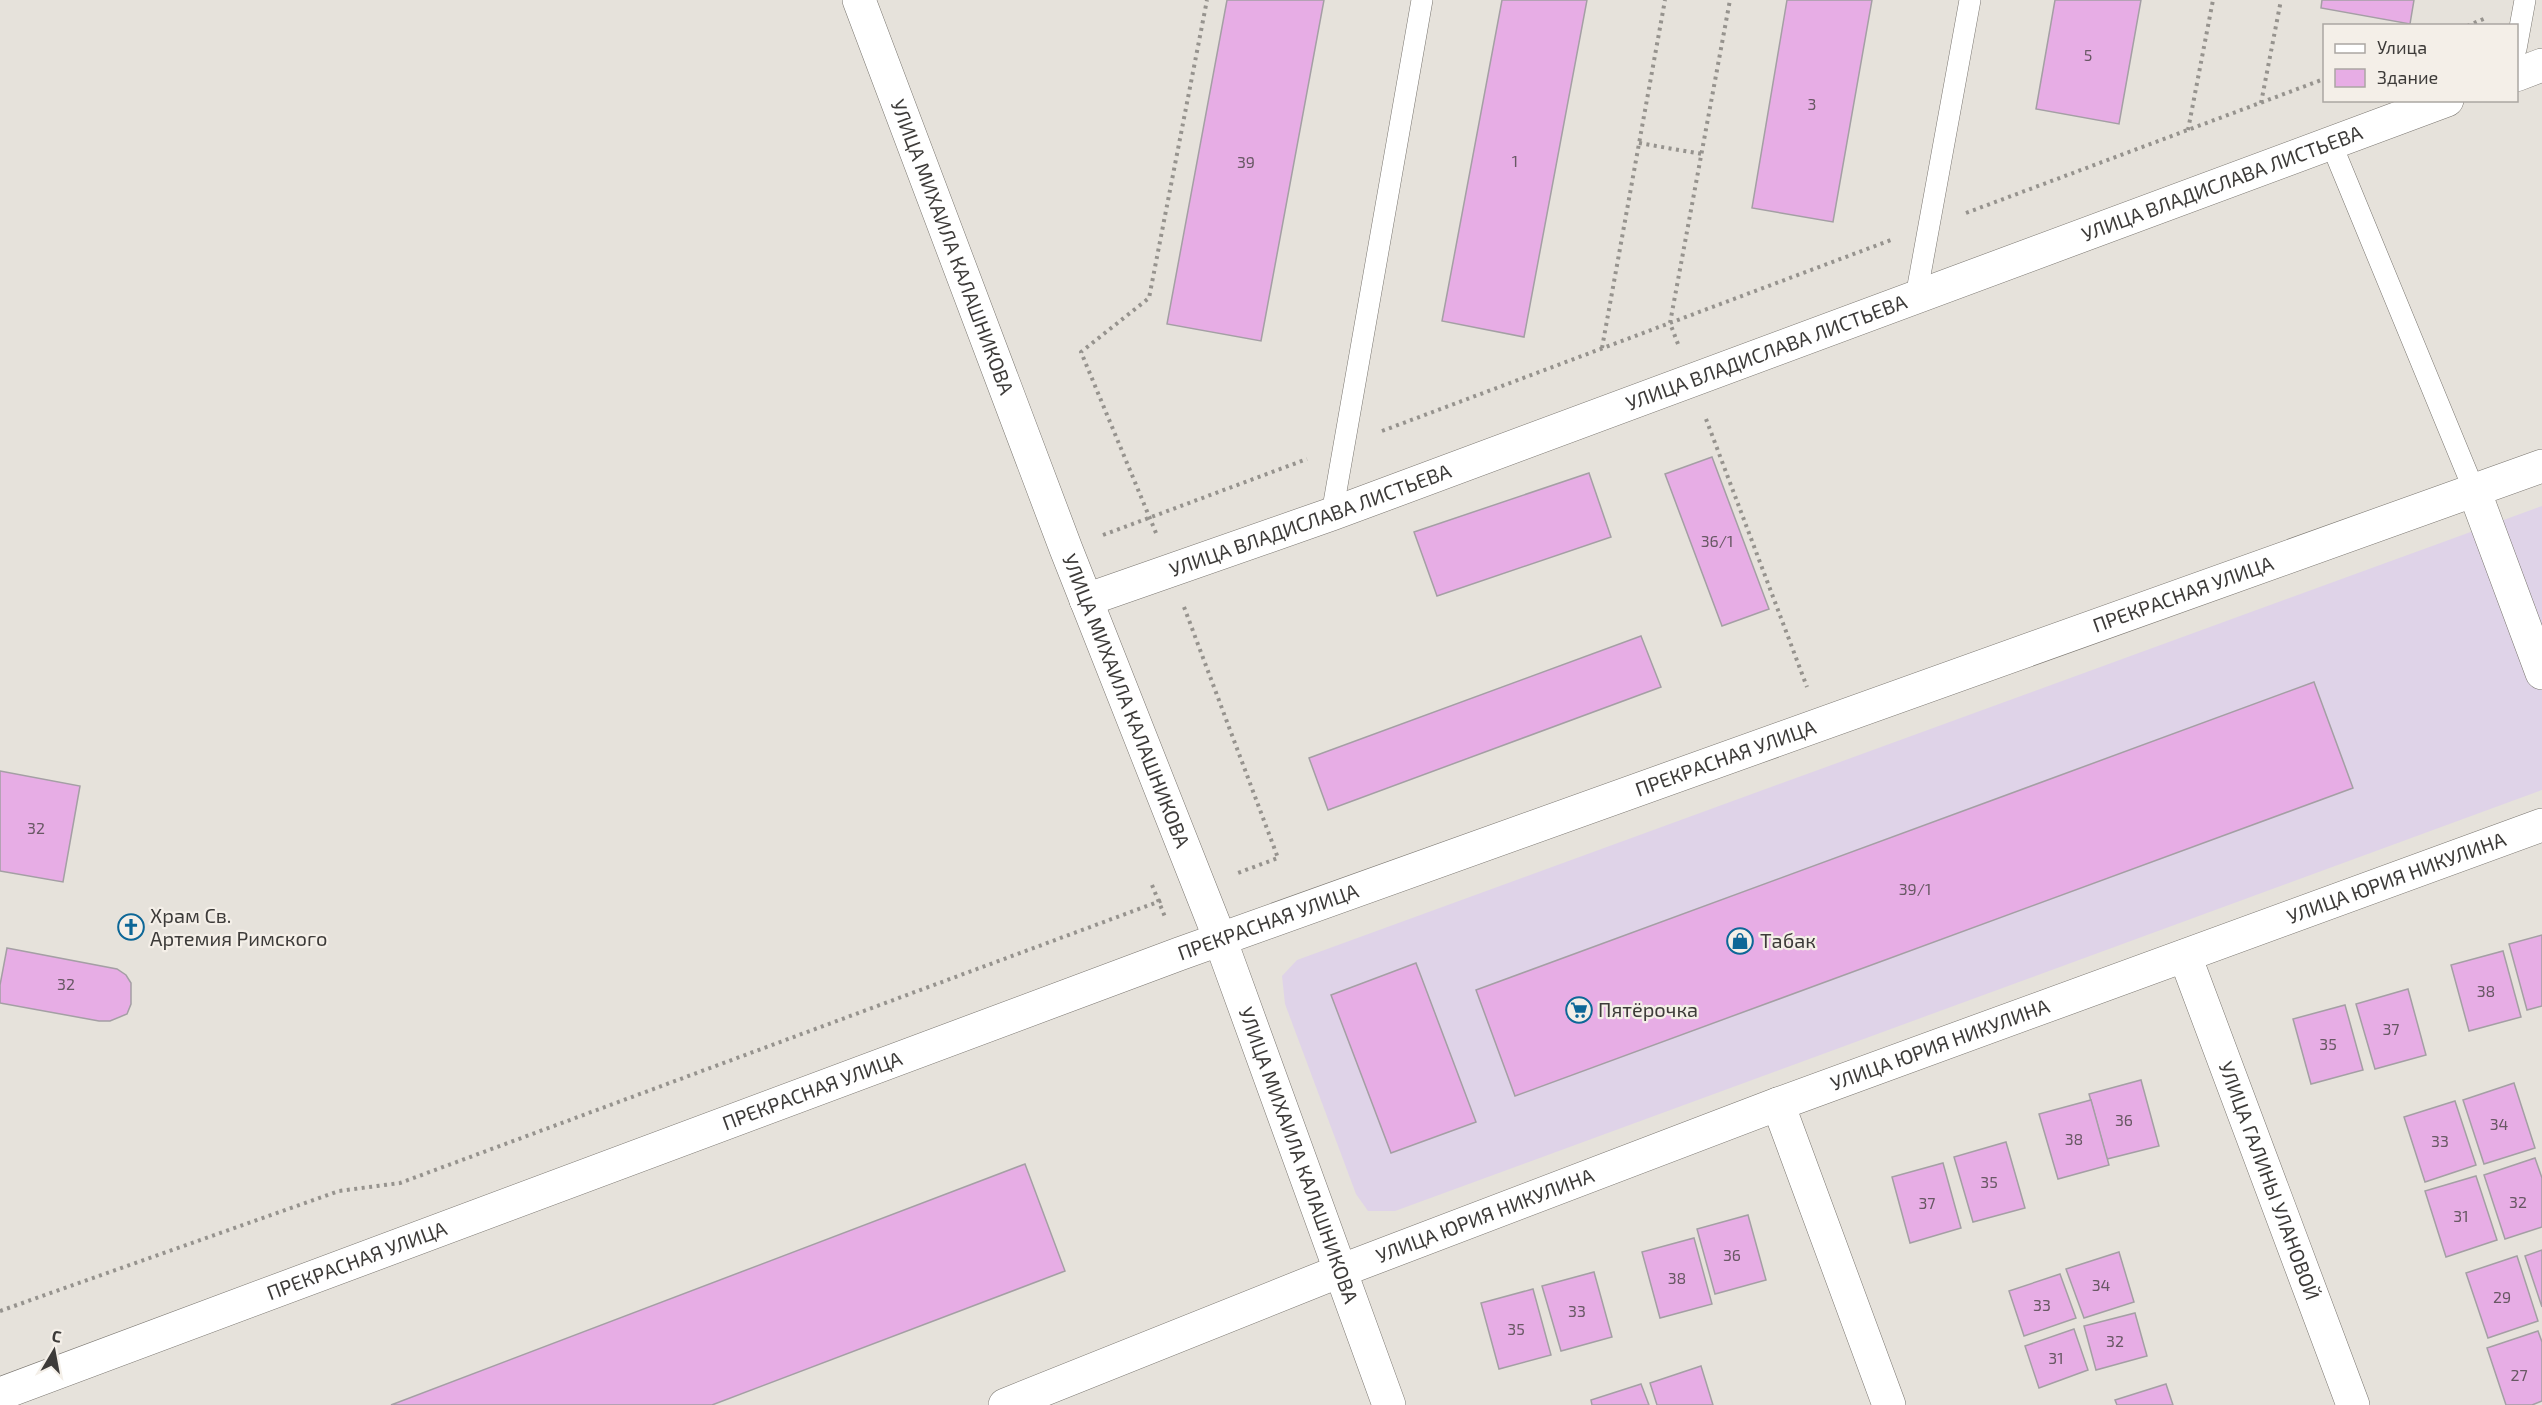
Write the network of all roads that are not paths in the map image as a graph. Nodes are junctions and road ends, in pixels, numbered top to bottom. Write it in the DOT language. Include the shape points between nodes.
graph roads {
  1 [pos="859,0"];
  2 [pos="1422,0"];
  3 [pos="1970,0"];
  4 [pos="2525,0"];
  5 [pos="2518,43"];
  6 [pos="2542,65"];
  7 [pos="2518,75"];
  8 [pos="2442,102"];
  9 [pos="2331,143"];
  10 [pos="1916,297"];
  11 [pos="2542,466"];
  12 [pos="2474,490"];
  13 [pos="1332,514"];
  14 [pos="1086,600"];
  15 [pos="2542,673"];
  16 [pos="2542,825"];
  17 [pos="1220,939"];
  18 [pos="2185,956"];
  19 [pos="1778,1104"];
  20 [pos="1340,1271"];
  21 [pos="0,1394"];
  22 [pos="1005,1405"];
  23 [pos="1389,1405"];
  24 [pos="1889,1405"];
  25 [pos="2353,1405"];
  1 -- 14 [label="street, УЛИЦА МИХАИЛА КАЛАШНИКОВА"];
  2 -- 13 [label="lane"];
  3 -- 10 [label="lane"];
  4 -- 5 [label="lane"];
  6 -- 7 [label="street"];
  8 -- 9 [label="street, УЛИЦА ВЛАДИСЛАВА ЛИСТЬЕВА"];
  9 -- 10 [label="street, УЛИЦА ВЛАДИСЛАВА ЛИСТЬЕВА"];
  9 -- 12 [label="lane"];
  10 -- 13 [label="street, УЛИЦА ВЛАДИСЛАВА ЛИСТЬЕВА"];
  11 -- 12 [label="street, ПРЕКРАСНАЯ УЛИЦА"];
  12 -- 15 [label="street"];
  12 -- 17 [label="street, ПРЕКРАСНАЯ УЛИЦА"];
  13 -- 14 [label="street, УЛИЦА ВЛАДИСЛАВА ЛИСТЬЕВА"];
  14 -- 17 [label="street, УЛИЦА МИХАИЛА КАЛАШНИКОВА"];
  16 -- 18 [label="street, УЛИЦА ЮРИЯ НИКУЛИНА"];
  17 -- 20 [label="street, УЛИЦА МИХАИЛА КАЛАШНИКОВА"];
  17 -- 21 [label="street, ПРЕКРАСНАЯ УЛИЦА"];
  18 -- 19 [label="street, УЛИЦА ЮРИЯ НИКУЛИНА"];
  18 -- 25 [label="street, УЛИЦА ГАЛИНЫ УЛАНОВОЙ"];
  19 -- 20 [label="street, УЛИЦА ЮРИЯ НИКУЛИНА"];
  19 -- 24 [label="street"];
  20 -- 22 [label="street, УЛИЦА ЮРИЯ НИКУЛИНА"];
  20 -- 23 [label="street, УЛИЦА МИХАИЛА КАЛАШНИКОВА"];
}
